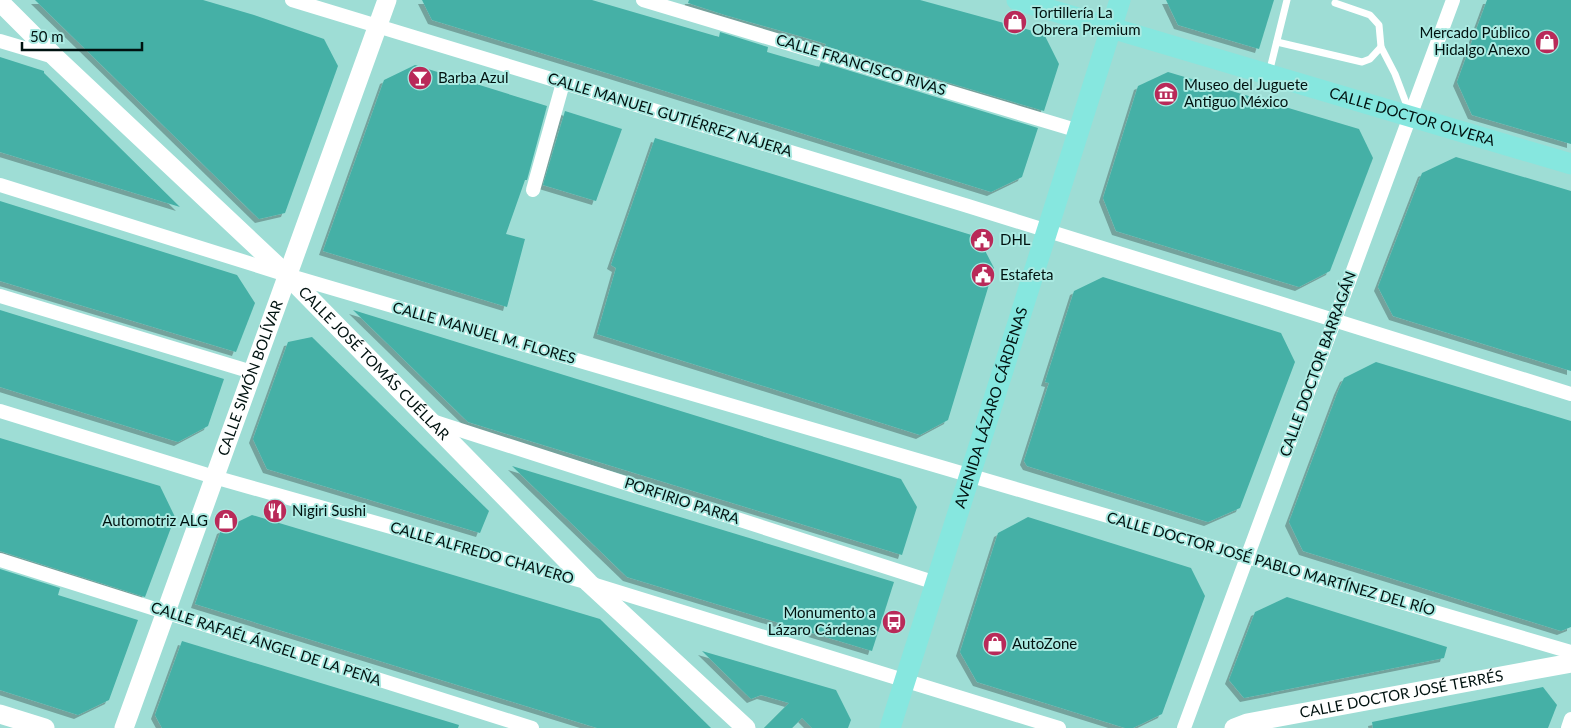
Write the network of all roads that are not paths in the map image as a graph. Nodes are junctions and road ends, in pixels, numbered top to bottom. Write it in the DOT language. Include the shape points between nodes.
graph roads {
  1 [pos="292,0"];
  2 [pos="387,0"];
  3 [pos="642,0"];
  4 [pos="1017,0"];
  5 [pos="1120,0"];
  6 [pos="1287,0"];
  7 [pos="1450,1"];
  8 [pos="0,2"];
  9 [pos="1335,3"];
  10 [pos="378,26"];
  11 [pos="1112,28"];
  12 [pos="0,41"];
  13 [pos="1277,42"];
  14 [pos="1381,47"];
  15 [pos="56,58"];
  16 [pos="1269,74"];
  17 [pos="563,83"];
  18 [pos="1411,116"];
  19 [pos="1079,131"];
  20 [pos="1571,164"];
  21 [pos="0,185"];
  22 [pos="533,190"];
  23 [pos="1047,231"];
  24 [pos="287,275"];
  25 [pos="0,296"];
  26 [pos="1334,321"];
  27 [pos="252,372"];
  28 [pos="1571,394"];
  29 [pos="0,411"];
  30 [pos="428,420"];
  31 [pos="970,476"];
  32 [pos="214,477"];
  33 [pos="1247,557"];
  34 [pos="0,560"];
  35 [pos="589,583"];
  36 [pos="936,583"];
  37 [pos="166,612"];
  38 [pos="1571,652"];
  39 [pos="1571,663"];
  40 [pos="906,680"];
  41 [pos="0,714"];
  42 [pos="1571,719"];
  43 [pos="45,728"];
  44 [pos="124,728"];
  45 [pos="532,728"];
  46 [pos="746,728"];
  47 [pos="890,728"];
  48 [pos="1059,728"];
  49 [pos="1184,728"];
  50 [pos="1234,728"];
  51 [pos="1568,728"];
  1 -- 10 [label="street, CALLE MANUEL GUTIÉRREZ NÁJERA"];
  2 -- 10 [label="street, CALLE SIMÓN BOLÍVAR"];
  3 -- 19 [label="street, CALLE FRANCISCO RIVAS"];
  4 -- 11 [label="main road, CALLE DOCTOR OLVERA"];
  5 -- 11 [label="main road, AVENIDA LÁZARO CÁRDENAS"];
  6 -- 13 [label="lane"];
  7 -- 18 [label="street, CALLE DOCTOR BARRAGÁN"];
  8 -- 15 [label="street, CALLE JOSÉ TOMÁS CUÉLLAR"];
  9 -- 14 [label="lane" via="1370,15 1379,25"];
  10 -- 17 [label="street, CALLE MANUEL GUTIÉRREZ NÁJERA"];
  10 -- 24 [label="street, CALLE SIMÓN BOLÍVAR"];
  11 -- 16 [label="main road, CALLE DOCTOR OLVERA"];
  11 -- 19 [label="main road, AVENIDA LÁZARO CÁRDENAS"];
  12 -- 15 [label="street"];
  13 -- 14 [label="lane" via="1362,62 1370,59"];
  13 -- 16 [label="lane"];
  14 -- 18 [label="lane"];
  15 -- 24 [label="street, CALLE JOSÉ TOMÁS CUÉLLAR"];
  16 -- 18 [label="main road, CALLE DOCTOR OLVERA"];
  17 -- 22 [label="street"];
  17 -- 23 [label="street, CALLE MANUEL GUTIÉRREZ NÁJERA"];
  18 -- 20 [label="main road, CALLE DOCTOR OLVERA"];
  18 -- 26 [label="street, CALLE DOCTOR BARRAGÁN"];
  19 -- 23 [label="main road, AVENIDA LÁZARO CÁRDENAS"];
  21 -- 24 [label="street, CALLE MANUEL M. FLORES"];
  23 -- 26 [label="street, CALLE MANUEL GUTIÉRREZ NÁJERA"];
  23 -- 31 [label="main road, AVENIDA LÁZARO CÁRDENAS"];
  24 -- 27 [label="street, CALLE SIMÓN BOLÍVAR"];
  24 -- 30 [label="street, CALLE JOSÉ TOMÁS CUÉLLAR"];
  24 -- 31 [label="street, CALLE MANUEL M. FLORES"];
  25 -- 27 [label="street"];
  26 -- 28 [label="street, CALLE MANUEL GUTIÉRREZ NÁJERA"];
  26 -- 33 [label="street, CALLE DOCTOR BARRAGÁN"];
  27 -- 32 [label="street, CALLE SIMÓN BOLÍVAR"];
  29 -- 32 [label="street, CALLE ALFREDO CHAVERO"];
  30 -- 35 [label="street, CALLE JOSÉ TOMÁS CUÉLLAR"];
  30 -- 36 [label="street, PORFIRIO PARRA"];
  31 -- 33 [label="street, CALLE DOCTOR JOSÉ PABLO MARTÍNEZ DEL RÍO"];
  31 -- 36 [label="main road, AVENIDA LÁZARO CÁRDENAS"];
  32 -- 35 [label="street, CALLE ALFREDO CHAVERO"];
  32 -- 37 [label="street, CALLE SIMÓN BOLÍVAR"];
  33 -- 38 [label="street, CALLE DOCTOR JOSÉ PABLO MARTÍNEZ DEL RÍO"];
  33 -- 49 [label="street, CALLE DOCTOR BARRAGÁN"];
  34 -- 37 [label="street, CALLE RAFAÉL ÁNGEL DE LA PEÑA"];
  35 -- 40 [label="street, CALLE ALFREDO CHAVERO"];
  35 -- 46 [label="street, CALLE JOSÉ TOMÁS CUÉLLAR"];
  36 -- 40 [label="main road, AVENIDA LÁZARO CÁRDENAS"];
  37 -- 44 [label="street, CALLE SIMÓN BOLÍVAR"];
  37 -- 45 [label="street, CALLE RAFAÉL ÁNGEL DE LA PEÑA"];
  39 -- 50 [label="street, CALLE DOCTOR JOSÉ TERRÉS"];
  40 -- 47 [label="main road, AVENIDA LÁZARO CÁRDENAS"];
  40 -- 48 [label="street, CALLE ALFREDO CHAVERO"];
  41 -- 43 [label="street"];
  42 -- 51 [label="street"];
}
